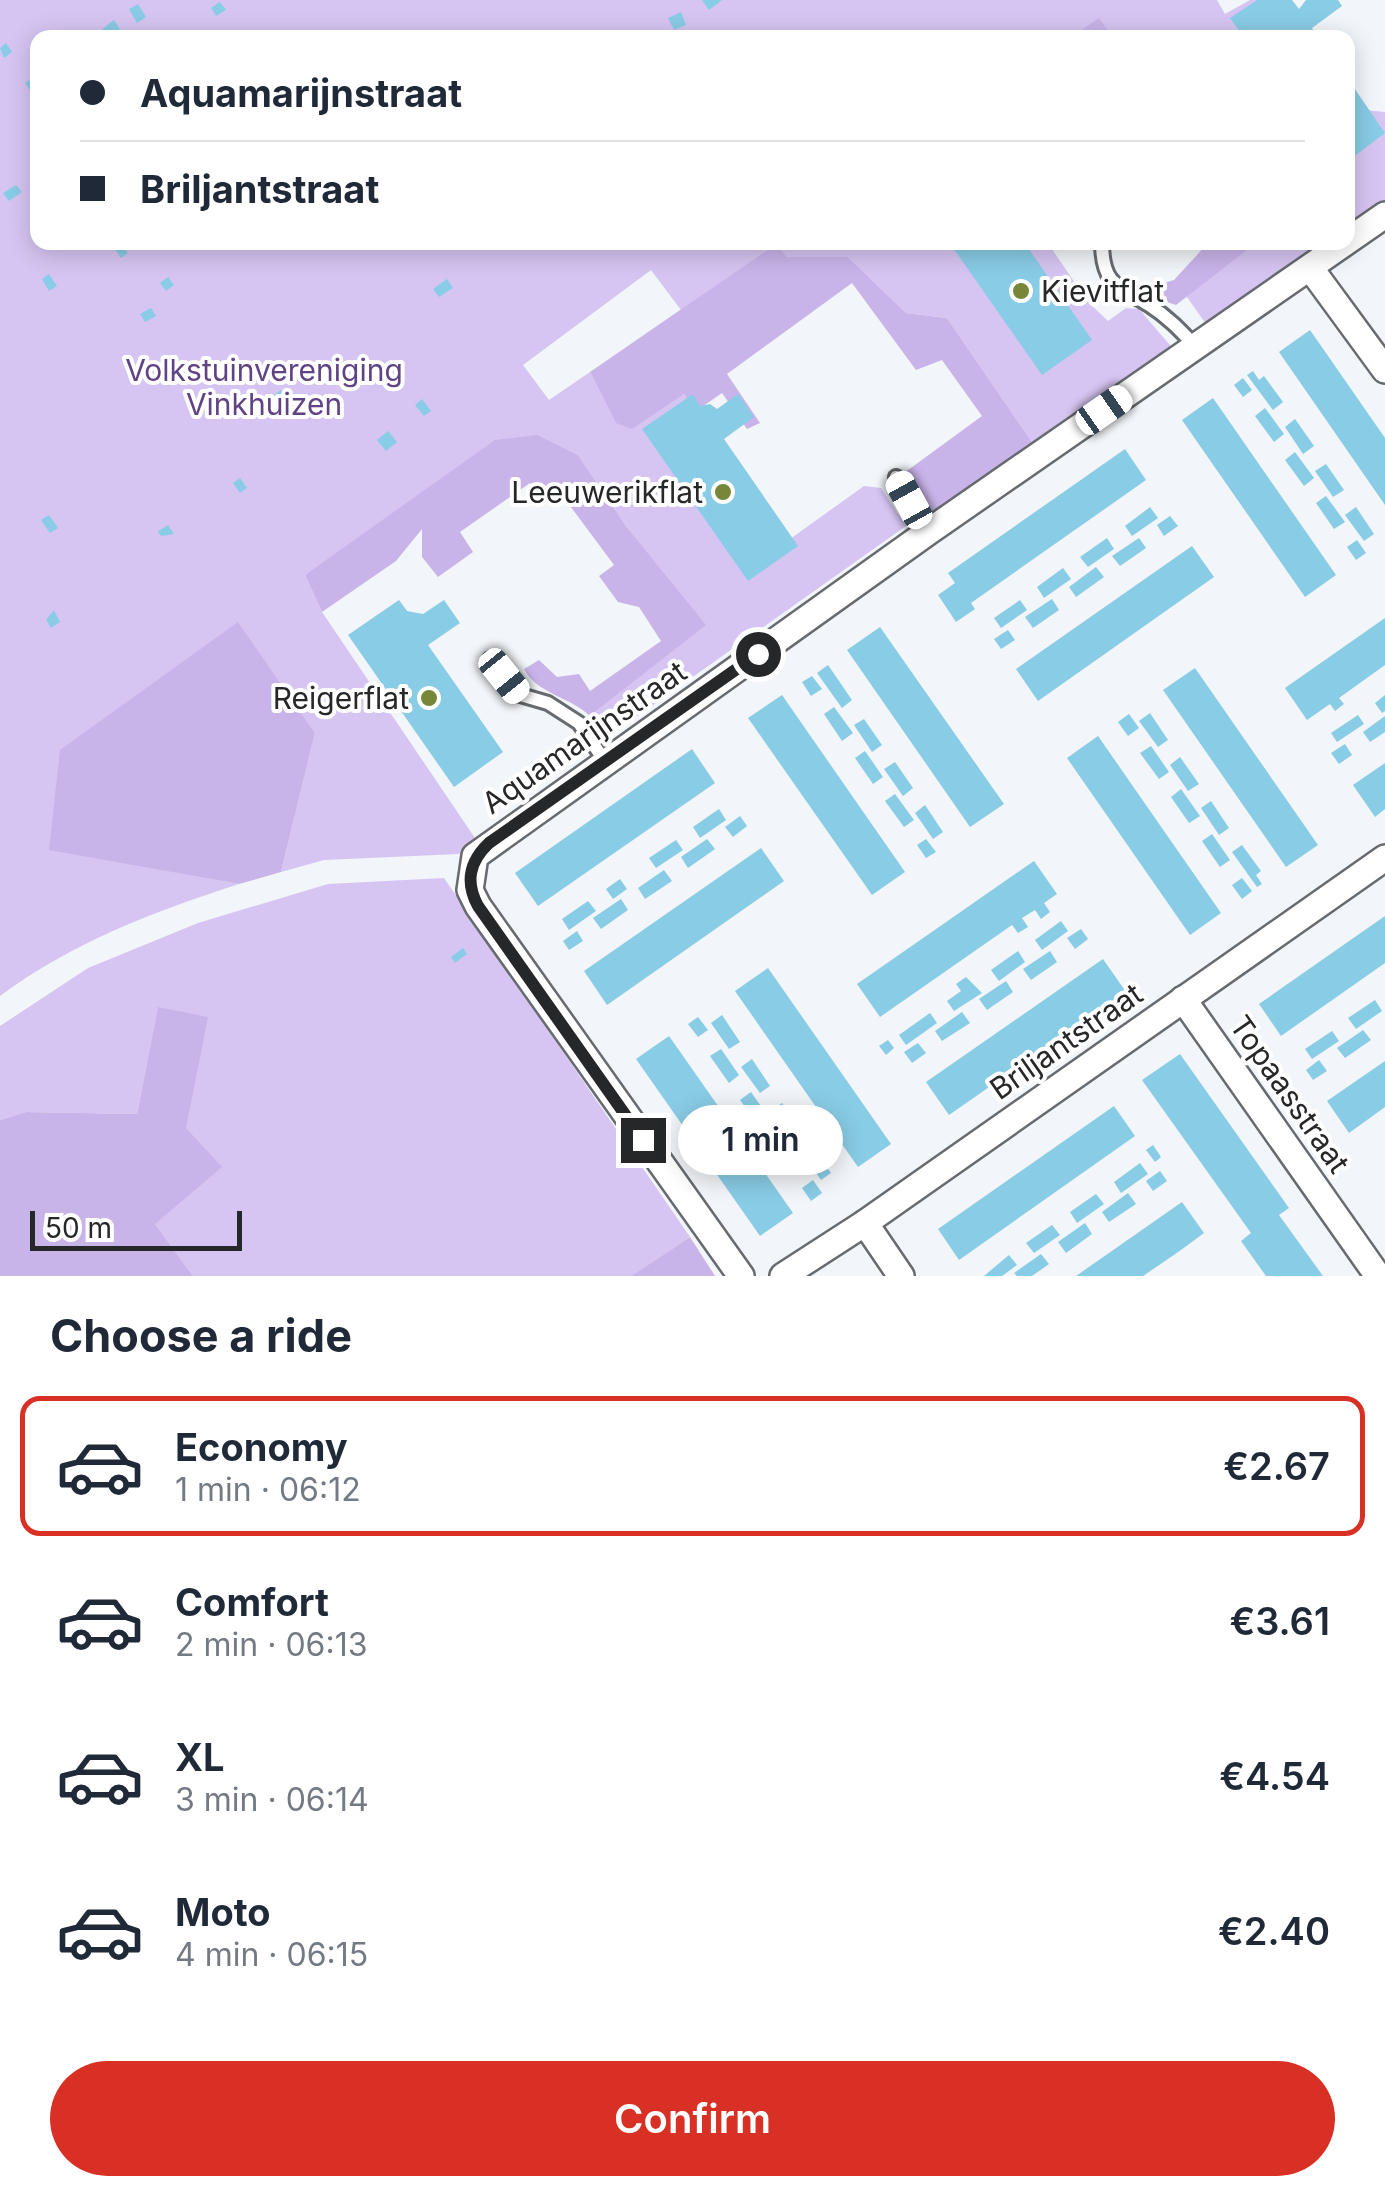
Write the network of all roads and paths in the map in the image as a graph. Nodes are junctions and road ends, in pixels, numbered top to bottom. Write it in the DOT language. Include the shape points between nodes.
graph roads {
  1 [pos="1385,216"];
  2 [pos="1355,237"];
  3 [pos="1102,250"];
  4 [pos="1337,250"];
  5 [pos="1311,268"];
  6 [pos="1198,349"];
  7 [pos="1385,370"];
  8 [pos="896,477"];
  9 [pos="928,532"];
  10 [pos="490,659"];
  11 [pos="606,763"];
  12 [pos="1385,858"];
  13 [pos="1183,998"];
  14 [pos="865,1223"];
  15 [pos="742,1276"];
  16 [pos="782,1276"];
  17 [pos="901,1276"];
  18 [pos="1378,1276"];
  1 -- 2 [label="street, Aquamarijnstraat"];
  3 -- 6 [label="lane" via="1102,265 1118,290 1173,322"];
  4 -- 5 [label="street, Aquamarijnstraat"];
  5 -- 6 [label="street, Aquamarijnstraat"];
  5 -- 7 [label="street"];
  6 -- 9 [label="street, Aquamarijnstraat"];
  8 -- 9 [label="lane"];
  9 -- 11 [label="street, Aquamarijnstraat"];
  10 -- 11 [label="lane" via="518,694 579,723"];
  11 -- 15 [label="street, Aquamarijnstraat" via="475,856 470,890"];
  12 -- 13 [label="street, Briljantstraat"];
  13 -- 14 [label="street, Briljantstraat"];
  13 -- 18 [label="street, Topaasstraat"];
  14 -- 16 [label="street, Briljantstraat"];
  14 -- 17 [label="street"];
}
